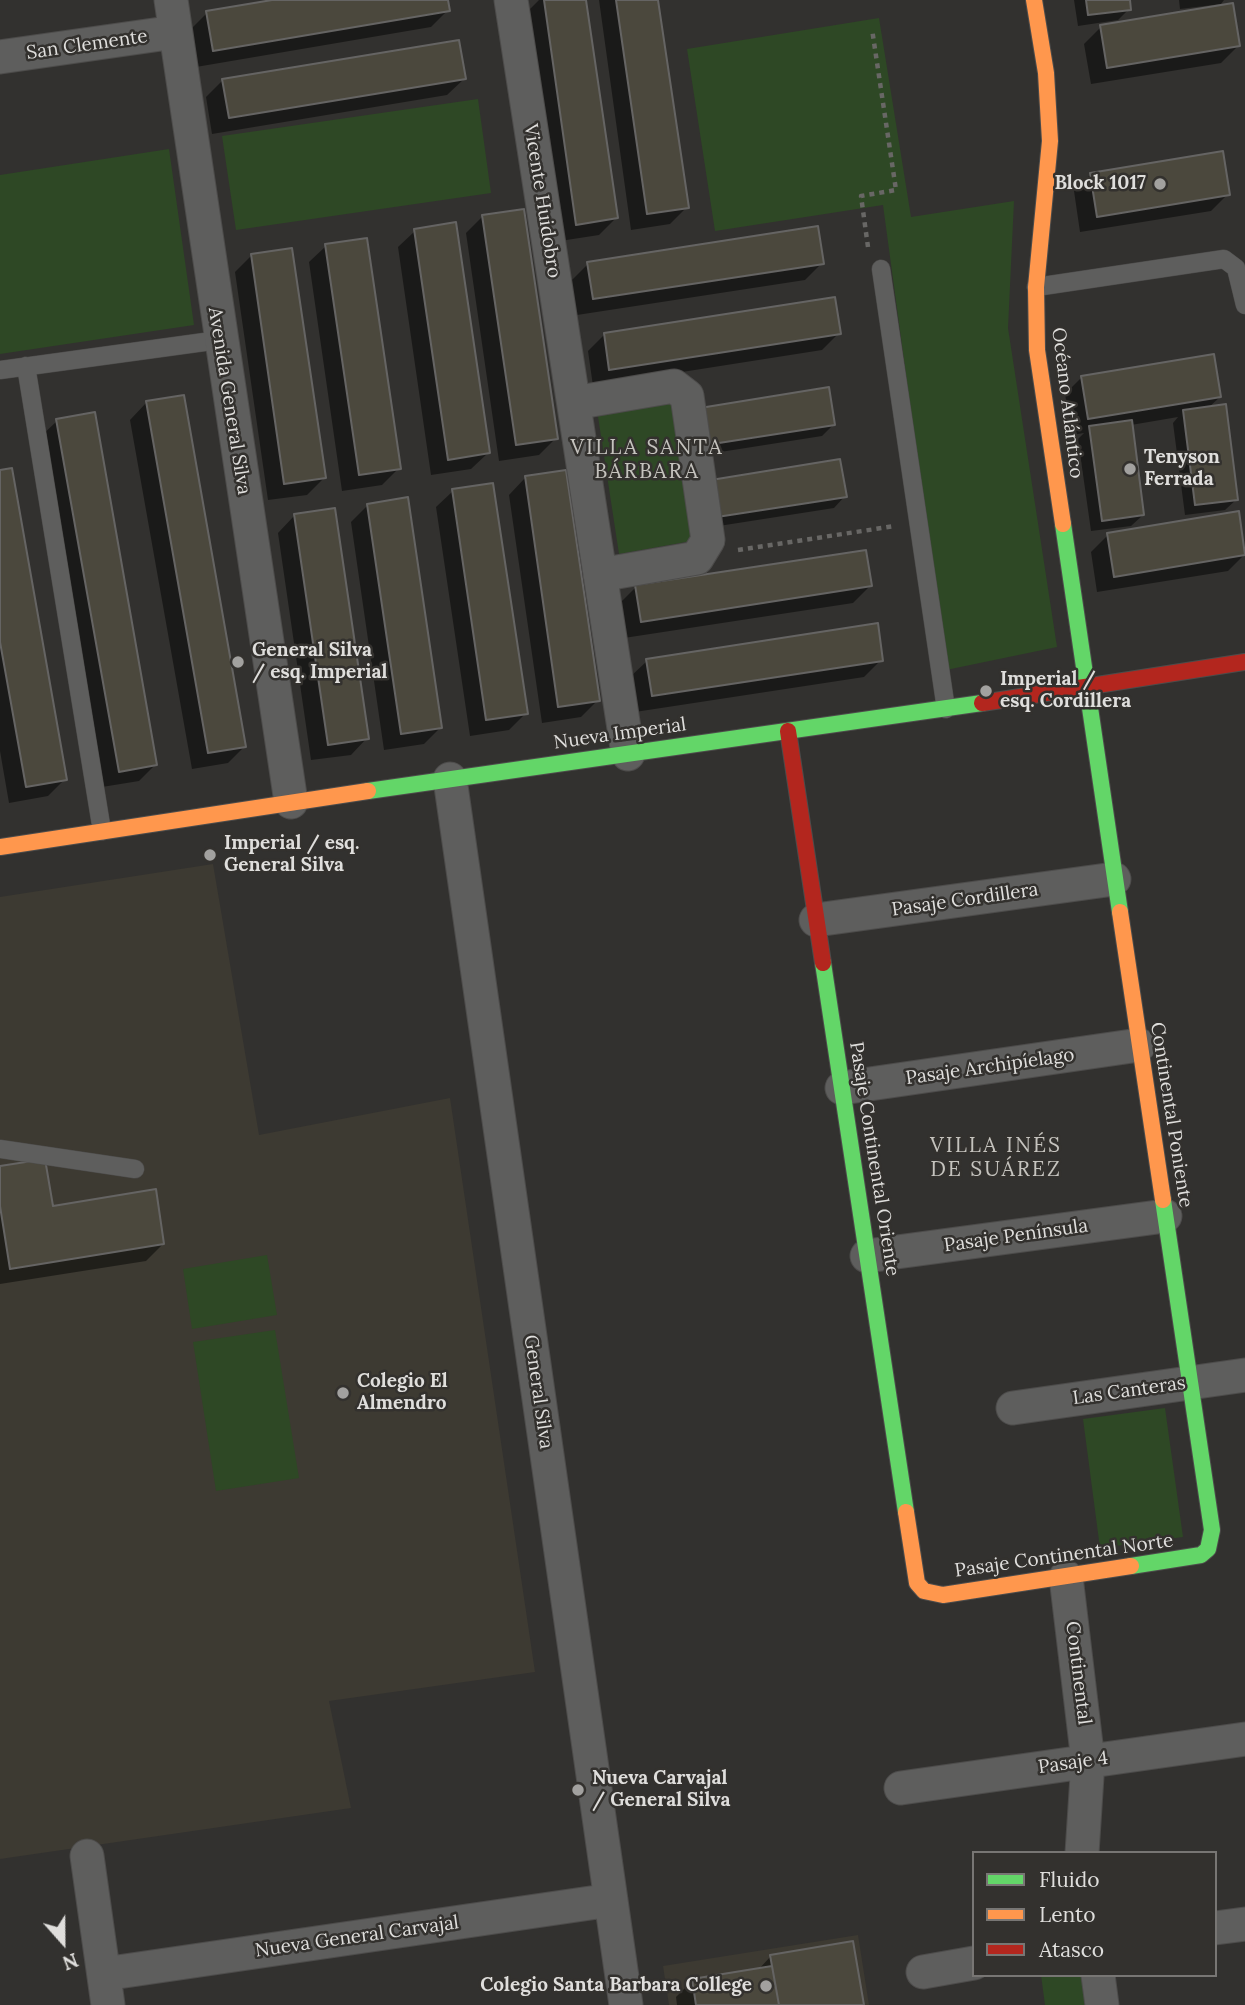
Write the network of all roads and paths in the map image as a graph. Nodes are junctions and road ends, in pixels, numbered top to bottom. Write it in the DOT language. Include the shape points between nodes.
graph roads {
  1 [pos="171,0"];
  2 [pos="510,0"];
  3 [pos="1034,0"];
  4 [pos="175,32"];
  5 [pos="0,57"];
  6 [pos="881,269"];
  7 [pos="1036,287"];
  8 [pos="1245,306"];
  9 [pos="219,340"];
  10 [pos="26,366"];
  11 [pos="0,370"];
  12 [pos="573,402"];
  13 [pos="897,526"];
  14 [pos="703,549"];
  15 [pos="600,575"];
  16 [pos="1245,662"];
  17 [pos="1085,686"];
  18 [pos="946,709"];
  19 [pos="788,731"];
  20 [pos="628,754"];
  21 [pos="450,779"];
  22 [pos="290,802"];
  23 [pos="102,831"];
  24 [pos="0,847"];
  25 [pos="1114,879"];
  26 [pos="816,920"];
  27 [pos="1139,1045"];
  28 [pos="842,1088"];
  29 [pos="0,1149"];
  30 [pos="135,1169"];
  31 [pos="1165,1216"];
  32 [pos="867,1256"];
  33 [pos="1245,1375"];
  34 [pos="1190,1383"];
  35 [pos="1013,1408"];
  36 [pos="1208,1549"];
  37 [pos="1066,1577"];
  38 [pos="924,1591"];
  39 [pos="1245,1738"];
  40 [pos="1088,1761"];
  41 [pos="901,1788"];
  42 [pos="1082,1851"];
  43 [pos="87,1856"];
  44 [pos="611,1900"];
  45 [pos="1245,1924"];
  46 [pos="1217,1928"];
  47 [pos="972,1964"];
  48 [pos="923,1972"];
  49 [pos="1098,1977"];
  50 [pos="106,1990"];
  51 [pos="626,2005"];
  52 [pos="1102,2005"];
  1 -- 4 [label="street, Avenida General Silva"];
  2 -- 12 [label="street, Vicente Huidobro"];
  3 -- 7 [label="street, Océano Atlántico" via="1046,73 1050,141"];
  4 -- 5 [label="street, San Clemente"];
  4 -- 9 [label="street, Avenida General Silva"];
  6 -- 18 [label="lane"];
  7 -- 8 [label="lane" via="1224,259 1236,268"];
  7 -- 17 [label="street, Océano Atlántico" via="1037,350"];
  9 -- 10 [label="lane"];
  9 -- 22 [label="street, Avenida General Silva"];
  10 -- 11 [label="lane"];
  10 -- 23 [label="lane"];
  12 -- 14 [label="street" via="674,386 687,396 708,540"];
  12 -- 15 [label="street, Vicente Huidobro"];
  13 -- 14 [label="path" via="713,553"];
  14 -- 15 [label="street" via="697,558"];
  15 -- 20 [label="street, Vicente Huidobro"];
  16 -- 17 [label="street, Nueva Imperial"];
  17 -- 18 [label="street, Nueva Imperial"];
  17 -- 25 [label="street, Continental Poniente"];
  18 -- 19 [label="street, Nueva Imperial"];
  19 -- 20 [label="street, Nueva Imperial"];
  19 -- 26 [label="street, Pasaje Continental Oriente"];
  20 -- 21 [label="street, Nueva Imperial"];
  21 -- 22 [label="street, Nueva Imperial"];
  21 -- 44 [label="street, General Silva"];
  22 -- 23 [label="street, Nueva Imperial"];
  23 -- 24 [label="street, Nueva Imperial"];
  25 -- 26 [label="street, Pasaje Cordillera"];
  25 -- 27 [label="street, Continental Poniente"];
  26 -- 28 [label="street, Pasaje Continental Oriente"];
  27 -- 28 [label="street, Pasaje Archipíelago"];
  27 -- 31 [label="street, Continental Poniente"];
  28 -- 32 [label="street, Pasaje Continental Oriente"];
  29 -- 30 [label="lane"];
  31 -- 32 [label="street, Pasaje Península"];
  31 -- 34 [label="street, Continental Poniente"];
  32 -- 38 [label="street, Pasaje Continental Oriente" via="915,1573"];
  33 -- 34 [label="street, Las Canteras"];
  34 -- 35 [label="street, Las Canteras"];
  34 -- 36 [label="street, Continental Poniente" via="1212,1530"];
  36 -- 37 [label="street, Pasaje Continental Norte" via="1192,1558"];
  37 -- 38 [label="street, Pasaje Continental Norte" via="943,1595"];
  37 -- 40 [label="street, Continental"];
  39 -- 40 [label="street, Pasaje 4"];
  40 -- 41 [label="street, Pasaje 4"];
  40 -- 42 [label="street, Continental"];
  43 -- 50 [label="street"];
  44 -- 50 [label="street, Nueva General Carvajal"];
  44 -- 51 [label="street, General Silva"];
  45 -- 46 [label="street"];
  47 -- 48 [label="street"];
  49 -- 52 [label="street"];
}
